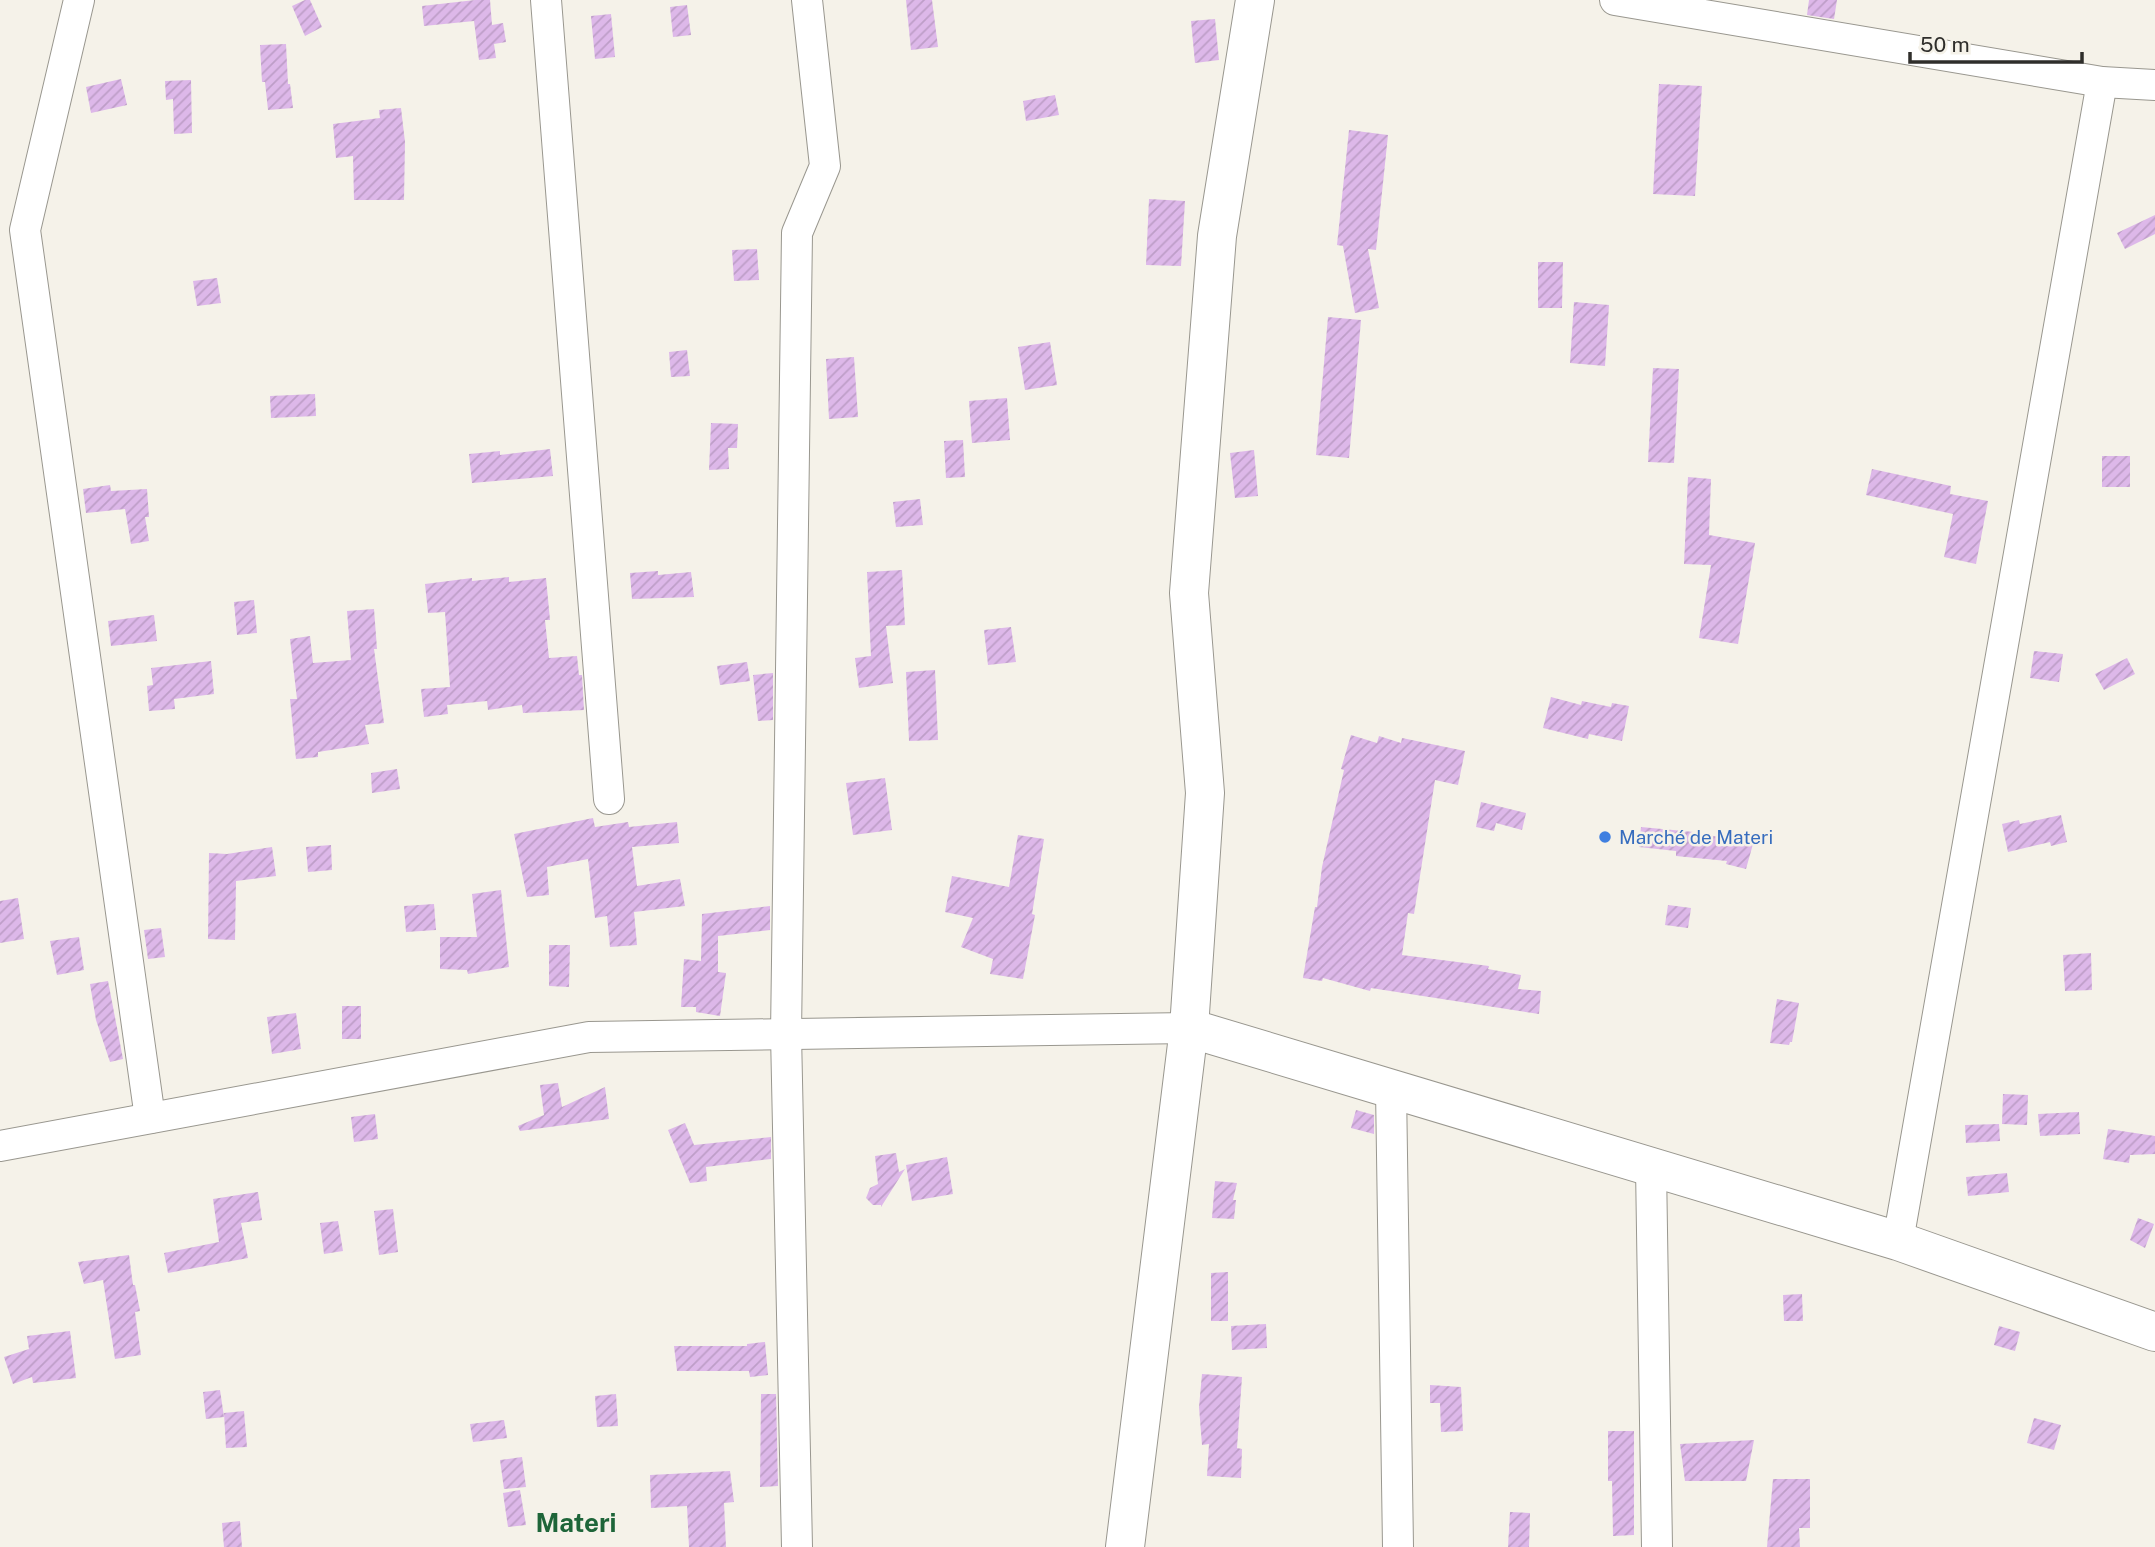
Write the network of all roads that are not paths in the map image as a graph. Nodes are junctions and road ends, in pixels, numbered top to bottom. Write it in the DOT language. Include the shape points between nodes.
graph roads {
  1 [pos="79,0"];
  2 [pos="546,0"];
  3 [pos="807,0"];
  4 [pos="1255,0"];
  5 [pos="1615,0"];
  6 [pos="2102,82"];
  7 [pos="2155,85"];
  8 [pos="609,799"];
  9 [pos="1189,1028"];
  10 [pos="786,1034"];
  11 [pos="1391,1089"];
  12 [pos="150,1118"];
  13 [pos="0,1146"];
  14 [pos="1651,1167"];
  15 [pos="1898,1241"];
  16 [pos="2155,1332"];
  17 [pos="797,1547"];
  18 [pos="1125,1547"];
  19 [pos="1398,1547"];
  20 [pos="1657,1547"];
  1 -- 12 [label="street" via="25,230"];
  2 -- 8 [label="street"];
  3 -- 10 [label="street" via="825,166 797,233"];
  4 -- 9 [label="main road" via="1217,236 1189,593 1205,793"];
  5 -- 6 [label="street"];
  6 -- 7 [label="street"];
  6 -- 15 [label="street"];
  9 -- 10 [label="street"];
  9 -- 11 [label="main road"];
  9 -- 18 [label="main road"];
  10 -- 12 [label="street" via="589,1037"];
  10 -- 17 [label="street"];
  11 -- 14 [label="main road"];
  11 -- 19 [label="street"];
  12 -- 13 [label="street"];
  14 -- 15 [label="main road"];
  14 -- 20 [label="street"];
  15 -- 16 [label="main road"];
}
